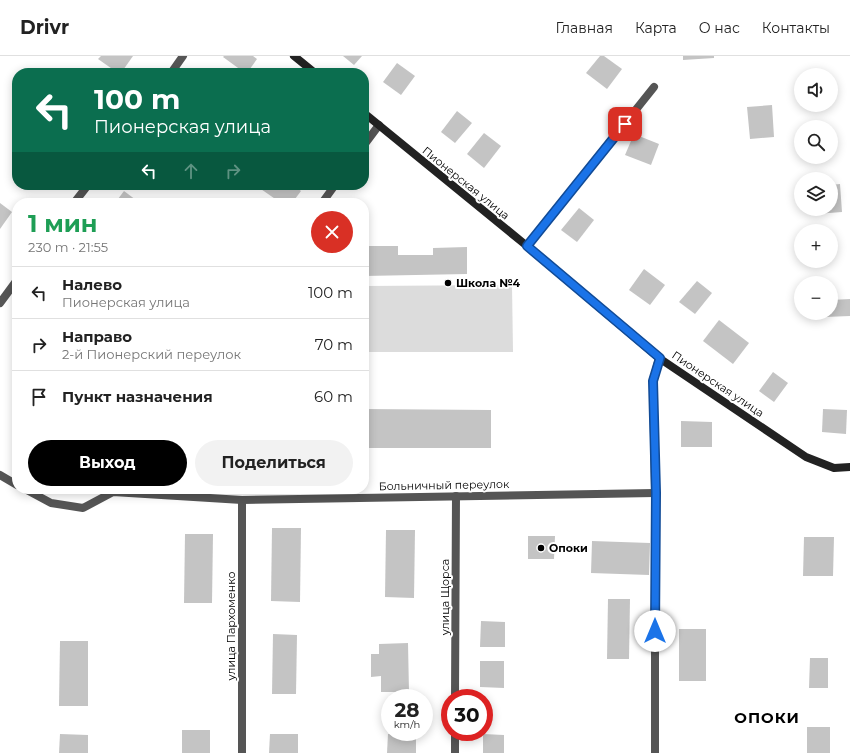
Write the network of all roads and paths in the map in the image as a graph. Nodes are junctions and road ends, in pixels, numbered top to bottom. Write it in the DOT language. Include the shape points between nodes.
graph roads {
  1 [pos="183,56"];
  2 [pos="294,56"];
  3 [pos="175,68"];
  4 [pos="309,68"];
  5 [pos="654,87"];
  6 [pos="369,117"];
  7 [pos="379,125"];
  8 [pos="369,138"];
  9 [pos="84,190"];
  10 [pos="78,198"];
  11 [pos="527,246"];
  12 [pos="12,287"];
  13 [pos="0,303"];
  14 [pos="660,358"];
  15 [pos="850,467"];
  16 [pos="0,475"];
  17 [pos="12,482"];
  18 [pos="656,493"];
  19 [pos="34,494"];
  20 [pos="109,494"];
  21 [pos="157,494"];
  22 [pos="456,496"];
  23 [pos="242,500"];
  24 [pos="455,689"];
  25 [pos="455,741"];
  26 [pos="242,753"];
  27 [pos="455,753"];
  28 [pos="655,753"];
  1 -- 3 [label="street"];
  2 -- 4 [label="street"];
  5 -- 11 [label="street"];
  6 -- 7 [label="street, Пионерская улица"];
  7 -- 8 [label="street"];
  7 -- 11 [label="street, Пионерская улица"];
  9 -- 10 [label="street"];
  11 -- 14 [label="street, Пионерская улица"];
  12 -- 13 [label="street"];
  14 -- 15 [label="street, Пионерская улица" via="806,457 834,468"];
  14 -- 18 [label="street" via="653,381"];
  16 -- 17 [label="street"];
  18 -- 22 [label="street, Больничный переулок"];
  18 -- 28 [label="street"];
  19 -- 20 [label="street, Больничный переулок" via="51,503 83,508"];
  21 -- 23 [label="street, Больничный переулок"];
  22 -- 23 [label="street, Больничный переулок"];
  22 -- 24 [label="street, улица Щорса"];
  23 -- 26 [label="street, улица Пархоменко"];
  25 -- 27 [label="street"];
}
